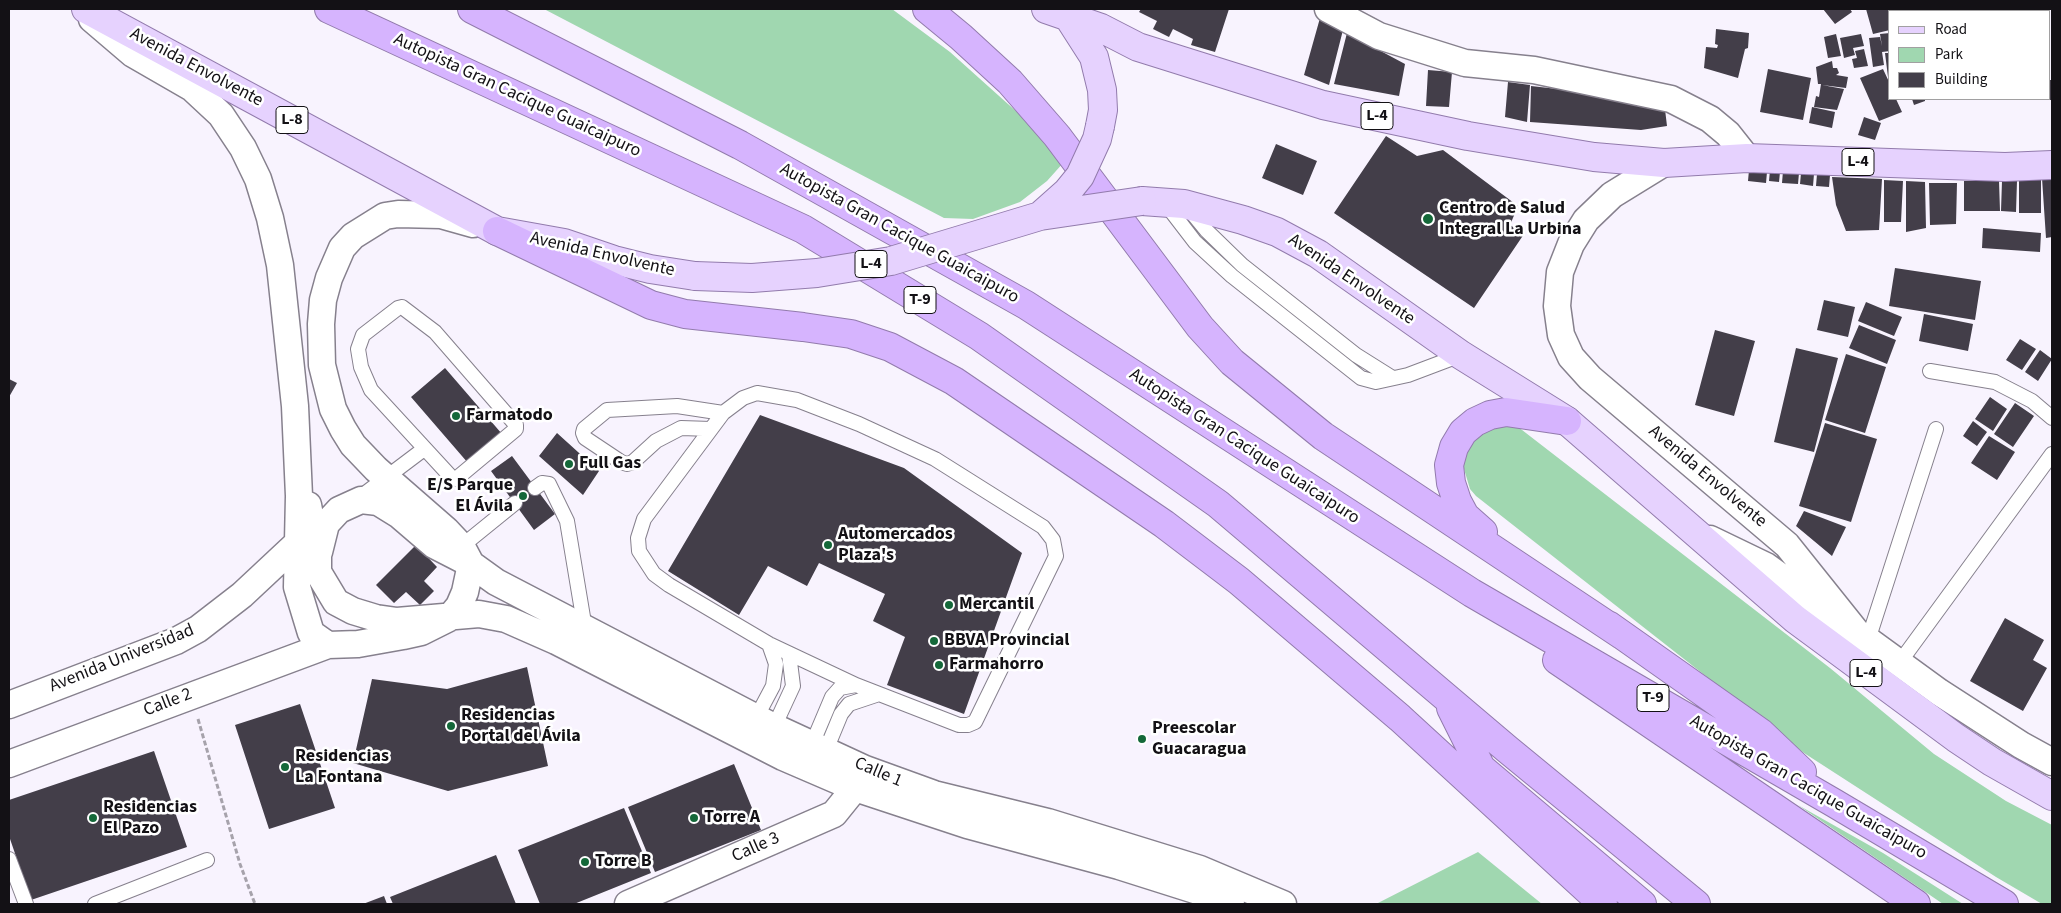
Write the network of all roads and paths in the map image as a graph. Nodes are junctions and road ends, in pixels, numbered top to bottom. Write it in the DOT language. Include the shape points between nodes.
graph roads {
  1 [pos="80,9"];
  2 [pos="86,9"];
  3 [pos="329,9"];
  4 [pos="472,9"];
  5 [pos="927,9"];
  6 [pos="1328,9"];
  7 [pos="1074,16"];
  8 [pos="1747,158"];
  9 [pos="1664,164"];
  10 [pos="2052,165"];
  11 [pos="1164,202"];
  12 [pos="1040,216"];
  13 [pos="498,231"];
  14 [pos="1461,355"];
  15 [pos="1930,371"];
  16 [pos="1392,377"];
  17 [pos="723,413"];
  18 [pos="2052,418"];
  19 [pos="1567,421"];
  20 [pos="711,429"];
  21 [pos="1936,429"];
  22 [pos="424,449"];
  23 [pos="2052,454"];
  24 [pos="382,473"];
  25 [pos="535,488"];
  26 [pos="515,504"];
  27 [pos="346,506"];
  28 [pos="1694,531"];
  29 [pos="309,543"];
  30 [pos="461,555"];
  31 [pos="1472,593"];
  32 [pos="449,618"];
  33 [pos="585,629"];
  34 [pos="1622,635"];
  35 [pos="1862,635"];
  36 [pos="769,644"];
  37 [pos="328,645"];
  38 [pos="789,654"];
  39 [pos="1900,662"];
  40 [pos="856,685"];
  41 [pos="191,694"];
  42 [pos="879,694"];
  43 [pos="1445,698"];
  44 [pos="9,705"];
  45 [pos="765,722"];
  46 [pos="816,759"];
  47 [pos="2052,762"];
  48 [pos="9,764"];
  49 [pos="860,778"];
  50 [pos="2052,796"];
  51 [pos="1834,803"];
  52 [pos="9,859"];
  53 [pos="207,860"];
  54 [pos="1199,880"];
  55 [pos="26,904"];
  56 [pos="95,904"];
  57 [pos="255,904"];
  58 [pos="628,904"];
  59 [pos="1231,904"];
  60 [pos="1283,904"];
  61 [pos="1603,904"];
  62 [pos="1642,904"];
  63 [pos="1696,904"];
  64 [pos="1916,904"];
  65 [pos="2004,904"];
  1 -- 29 [label="street" via="133,54 192,88 222,115 252,164 270,218 280,265 296,406 297,460"];
  2 -- 13 [label="main road, Avenida Envolvente / L-8"];
  3 -- 43 [label="highway, Autopista Gran Cacique Guaicaipuro / T-9" via="804,229 980,336 1218,504"];
  4 -- 31 [label="highway, Autopista Gran Cacique Guaicaipuro / T-9" via="740,146 1026,305"];
  5 -- 34 [label="highway" via="962,37 1016,89 1056,136 1200,327 1232,362 1323,436"];
  6 -- 8 [label="street" via="1379,36 1465,63 1534,70 1671,99 1710,119 1728,134"];
  7 -- 9 [label="main road, L-4" via="1138,48 1323,105 1468,136"];
  7 -- 12 [label="main road, bridge" via="1094,57 1103,110 1097,139 1080,176"];
  8 -- 9 [label="main road, L-4"];
  8 -- 10 [label="main road, L-4" via="2005,167"];
  9 -- 35 [label="street, Avenida Envolvente" via="1612,195 1586,220 1571,244 1560,272 1557,306 1561,335 1571,356 1590,378 1787,545"];
  11 -- 12 [label="main road, Avenida Envolvente / L-4, bridge"];
  11 -- 14 [label="main road, Avenida Envolvente / L-4" via="1277,232 1318,254"];
  11 -- 16 [label="lane" via="1207,231 1242,264 1356,355"];
  11 -- 16 [label="lane" via="1195,242 1232,276 1361,378 1376,382"];
  12 -- 13 [label="main road, Avenida Envolvente / L-4, bridge" via="891,261 817,273 752,278 695,276 650,269 564,243"];
  13 -- 24 [label="street" via="441,215 385,216 353,236 335,260 323,300 321,324 325,383 343,430"];
  13 -- 61 [label="highway" via="651,305 685,314 851,334 890,347 946,377 1164,524 1239,582 1400,718"];
  14 -- 16 [label="lane" via="1408,375"];
  14 -- 19 [label="main road, Avenida Envolvente / L-4"];
  15 -- 18 [label="lane" via="1995,382 2032,401"];
  17 -- 20 [label="lane"];
  17 -- 20 [label="lane" via="677,406 607,410 583,433 585,438 626,464 656,441 681,428"];
  17 -- 42 [label="lane" via="743,398 757,393 797,400 935,459 1043,527 1053,540 1056,556 975,722 960,725"];
  19 -- 28 [label="main road, Avenida Envolvente / L-4"];
  19 -- 34 [label="highway" via="1506,412 1475,422 1462,432 1454,447 1449,465 1451,483 1465,516 1478,528"];
  20 -- 36 [label="lane" via="644,519 638,538 639,551 646,566 662,580"];
  21 -- 35 [label="lane"];
  22 -- 22 [label="lane" via="456,479 516,429 516,425 435,332 402,307 363,335 358,355 371,390"];
  22 -- 24 [label="lane"];
  23 -- 39 [label="lane"];
  24 -- 27 [label="lane"];
  24 -- 30 [label="street" via="446,530"];
  25 -- 33 [label="lane" via="542,483 549,484 567,521"];
  26 -- 30 [label="lane"];
  27 -- 29 [label="street"];
  27 -- 30 [label="street" via="370,500 386,505 434,545"];
  28 -- 35 [label="street, Avenida Envolvente / L-4" via="1766,566"];
  28 -- 50 [label="main road, Avenida Envolvente / L-4" via="1795,619 1881,685 1992,762"];
  29 -- 32 [label="street" via="318,572 336,602 353,611 397,621"];
  29 -- 37 [label="street" via="297,587 311,633"];
  29 -- 44 [label="street, Avenida Universidad" via="198,629 176,641"];
  30 -- 32 [label="street" via="459,606"];
  30 -- 33 [label="street, Calle 1" via="496,582"];
  31 -- 51 [label="highway, Autopista Gran Cacique Guaicaipuro / T-9"];
  31 -- 64 [label="highway" via="1526,638 1592,685"];
  32 -- 37 [label="street, Calle 2" via="412,634 358,644"];
  32 -- 46 [label="street, Calle 1" via="479,614 506,619 697,715"];
  33 -- 45 [label="street, Calle 1"];
  34 -- 51 [label="highway" via="1762,733"];
  35 -- 39 [label="street, Avenida Envolvente / L-4"];
  36 -- 38 [label="lane"];
  36 -- 45 [label="lane" via="776,664"];
  37 -- 41 [label="street, Calle 2"];
  38 -- 40 [label="lane"];
  38 -- 45 [label="lane" via="793,686"];
  39 -- 47 [label="street, Avenida Envolvente / L-4" via="1939,692"];
  40 -- 42 [label="lane"];
  40 -- 46 [label="lane" via="840,688 832,697"];
  41 -- 48 [label="street, Calle 2"];
  41 -- 57 [label="path" via="240,864"];
  42 -- 46 [label="lane" via="849,704"];
  43 -- 62 [label="highway" via="1481,768"];
  43 -- 63 [label="highway, Autopista Gran Cacique Guaicaipuro / T-9"];
  45 -- 46 [label="street, Calle 1"];
  46 -- 49 [label="street, Calle 1"];
  49 -- 54 [label="street, Calle 1" via="932,804 967,826 1119,866"];
  49 -- 58 [label="street, Calle 3" via="834,814"];
  51 -- 65 [label="highway, Autopista Gran Cacique Guaicaipuro / T-9"];
  52 -- 55 [label="lane"];
  53 -- 56 [label="lane"];
  54 -- 59 [label="street, Calle 1"];
  54 -- 60 [label="street, Calle 1"];
}
